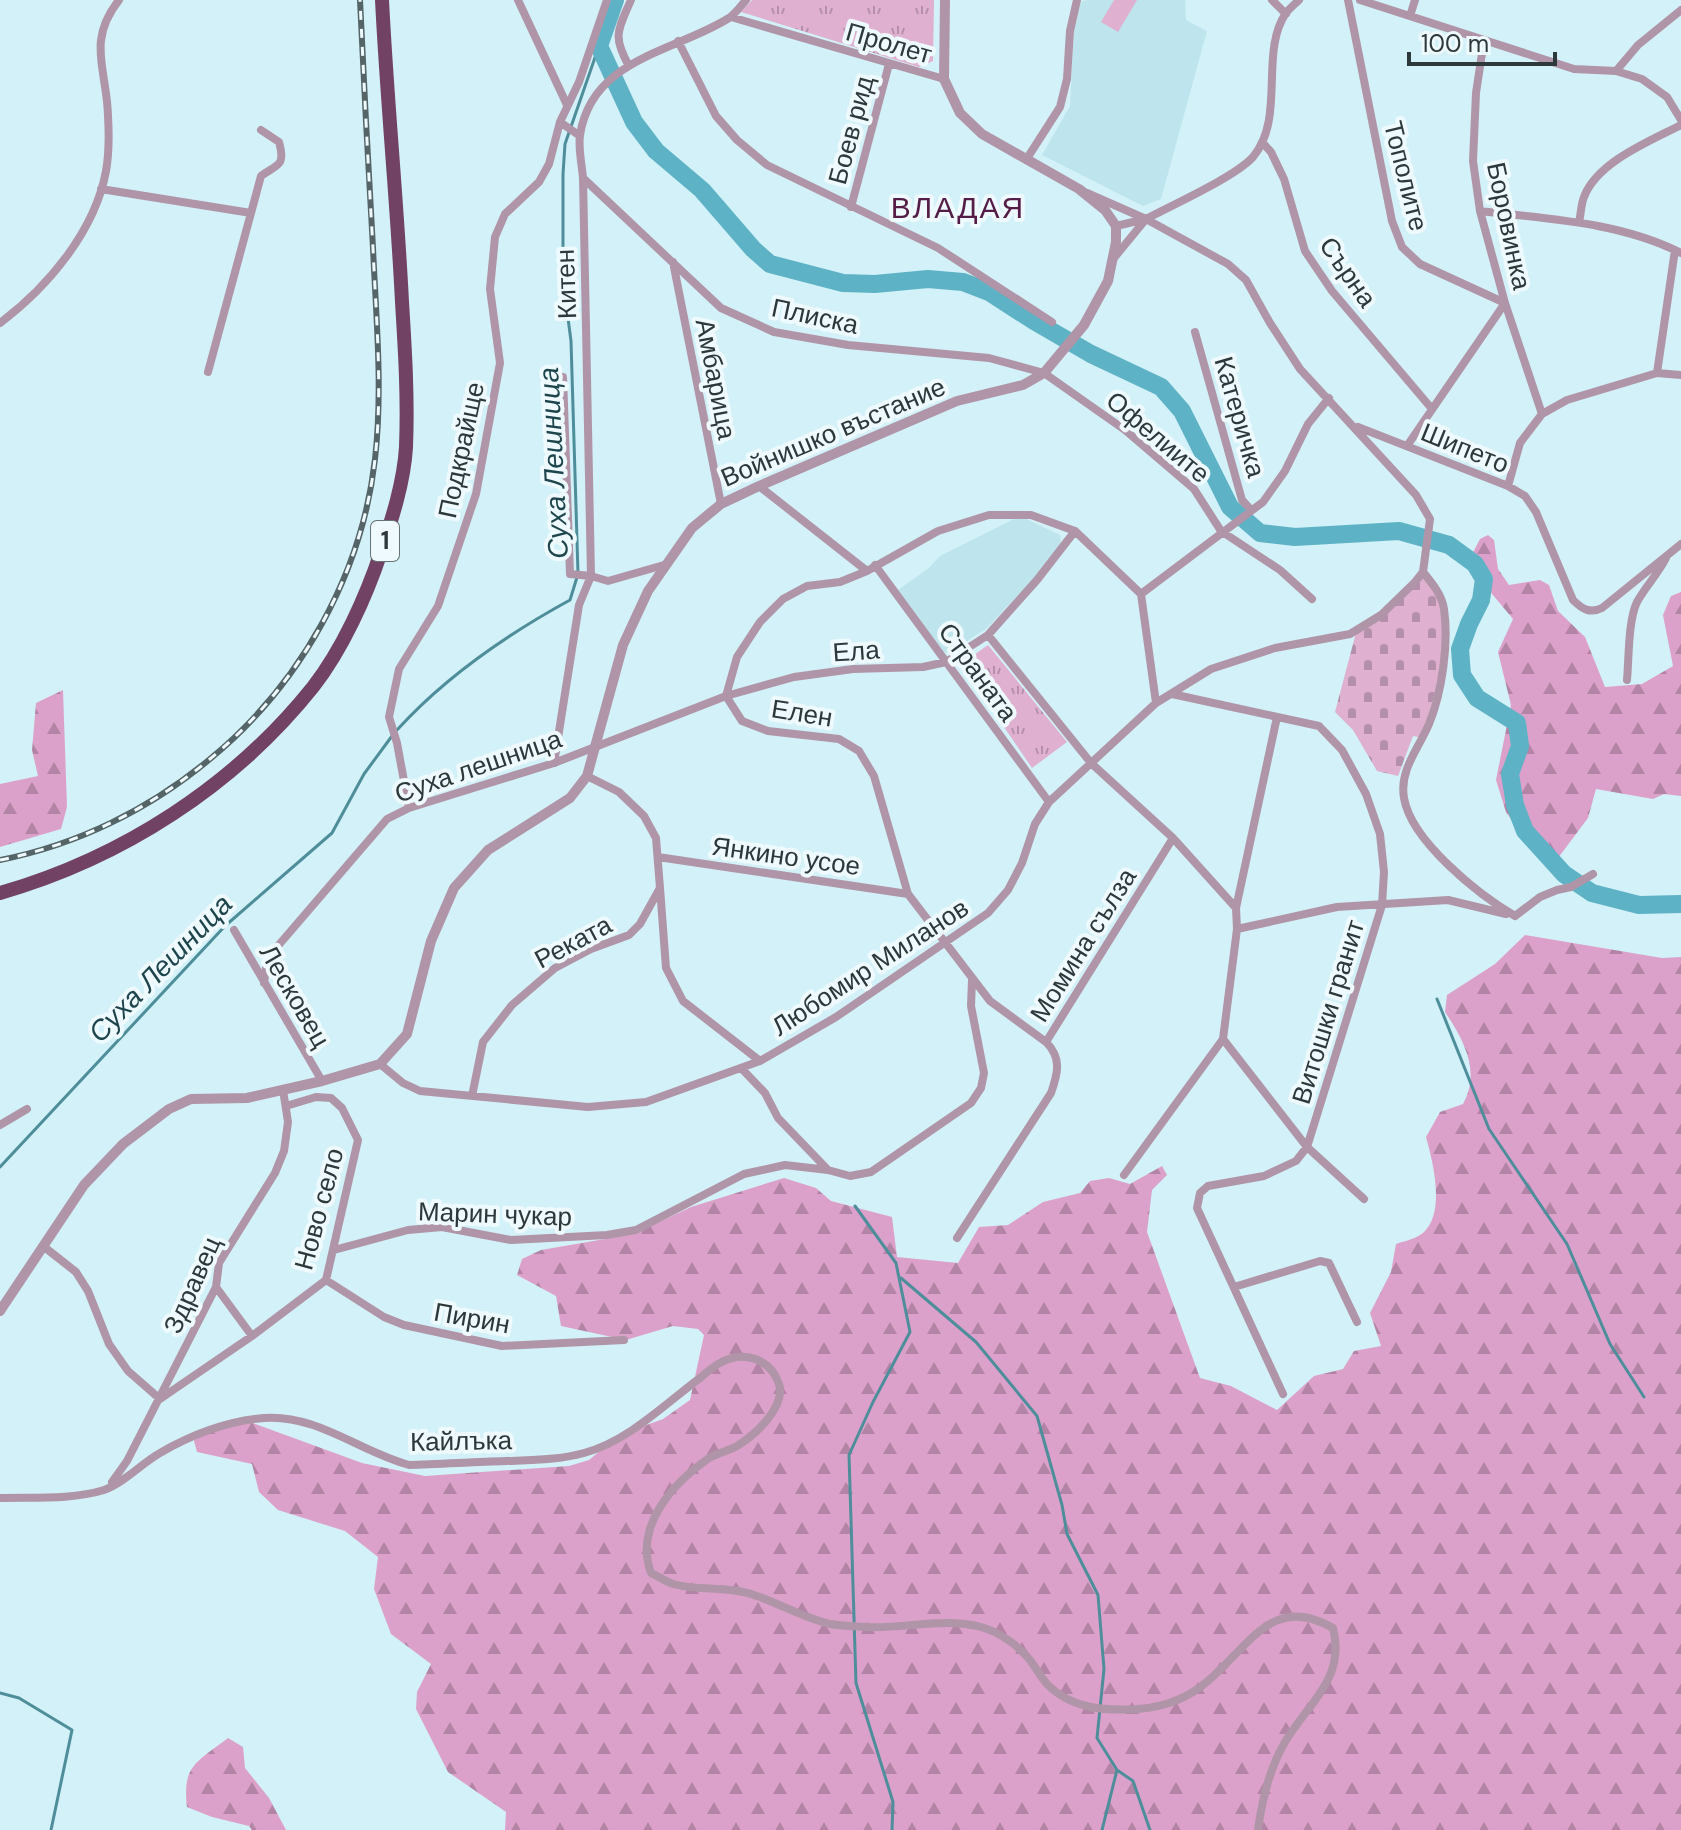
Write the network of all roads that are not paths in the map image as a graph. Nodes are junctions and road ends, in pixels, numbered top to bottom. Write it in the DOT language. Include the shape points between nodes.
graph roads {
  1 [pos="119,0"];
  2 [pos="382,0"];
  3 [pos="518,0"];
  4 [pos="607,0"];
  5 [pos="631,0"];
  6 [pos="746,0"];
  7 [pos="945,0"];
  8 [pos="1077,0"];
  9 [pos="1272,0"];
  10 [pos="1299,0"];
  11 [pos="1348,0"];
  12 [pos="1360,0"];
  13 [pos="1415,0"];
  14 [pos="1681,10"];
  15 [pos="1286,14"];
  16 [pos="1410,16"];
  17 [pos="731,17"];
  18 [pos="1484,40"];
  19 [pos="678,41"];
  20 [pos="889,64"];
  21 [pos="626,68"];
  22 [pos="1616,71"];
  23 [pos="944,79"];
  24 [pos="567,105"];
  25 [pos="1681,122"];
  26 [pos="563,124"];
  27 [pos="261,130"];
  28 [pos="578,135"];
  29 [pos="1262,142"];
  30 [pos="1026,160"];
  31 [pos="583,178"];
  32 [pos="101,189"];
  33 [pos="1079,189"];
  34 [pos="851,207"];
  35 [pos="1480,211"];
  36 [pos="251,213"];
  37 [pos="1146,219"];
  38 [pos="1579,222"];
  39 [pos="1116,226"];
  40 [pos="1678,252"];
  41 [pos="1114,258"];
  42 [pos="673,262"];
  43 [pos="1505,303"];
  44 [pos="1052,322"];
  45 [pos="0,323"];
  46 [pos="1195,332"];
  47 [pos="208,372"];
  48 [pos="1044,373"];
  49 [pos="1657,373"];
  50 [pos="1681,375"];
  51 [pos="563,377"];
  52 [pos="1329,398"];
  53 [pos="1432,409"];
  54 [pos="1542,414"];
  55 [pos="1353,425"];
  56 [pos="1407,446"];
  57 [pos="759,486"];
  58 [pos="1508,486"];
  59 [pos="721,504"];
  60 [pos="1251,510"];
  61 [pos="1075,531"];
  62 [pos="1221,531"];
  63 [pos="1681,544"];
  64 [pos="1668,554"];
  65 [pos="664,565"];
  66 [pos="871,568"];
  67 [pos="1423,572"];
  68 [pos="591,576"];
  69 [pos="1141,594"];
  70 [pos="1312,599"];
  71 [pos="988,635"];
  72 [pos="946,662"];
  73 [pos="1627,680"];
  74 [pos="1172,694"];
  75 [pos="726,696"];
  76 [pos="1156,703"];
  77 [pos="1277,717"];
  78 [pos="596,746"];
  79 [pos="554,763"];
  80 [pos="1091,763"];
  81 [pos="587,776"];
  82 [pos="1049,802"];
  83 [pos="409,808"];
  84 [pos="1173,838"];
  85 [pos="658,857"];
  86 [pos="1593,874"];
  87 [pos="660,888"];
  88 [pos="0,893"];
  89 [pos="908,894"];
  90 [pos="1382,905"];
  91 [pos="1236,908"];
  92 [pos="1515,916"];
  93 [pos="1237,929"];
  94 [pos="234,930"];
  95 [pos="944,942"];
  96 [pos="972,979"];
  97 [pos="264,983"];
  98 [pos="1223,1039"];
  99 [pos="1046,1042"];
  100 [pos="760,1061"];
  101 [pos="380,1064"];
  102 [pos="742,1069"];
  103 [pos="322,1081"];
  104 [pos="283,1090"];
  105 [pos="472,1096"];
  106 [pos="286,1106"];
  107 [pos="27,1109"];
  108 [pos="0,1125"];
  109 [pos="1307,1147"];
  110 [pos="828,1170"];
  111 [pos="1124,1175"];
  112 [pos="1364,1199"];
  113 [pos="957,1238"];
  114 [pos="43,1246"];
  115 [pos="334,1250"];
  116 [pos="326,1280"];
  117 [pos="216,1287"];
  118 [pos="1234,1287"];
  119 [pos="0,1311"];
  120 [pos="1357,1322"];
  121 [pos="252,1336"];
  122 [pos="624,1340"];
  123 [pos="1283,1394"];
  124 [pos="160,1399"];
  125 [pos="106,1489"];
  126 [pos="0,1498"];
  127 [pos="1258,1830"];
  1 -- 32 [label="street" via="99,36 108,115 107,170"];
  2 -- 88 [label="highway, 1" via="402,292 406,449 393,518 371,580 314,685 216,784 168,818 91,860"];
  3 -- 24 [label="street"];
  4 -- 24 [label="street, Подкрайще"];
  5 -- 21 [label="street" via="617,44"];
  6 -- 17 [label="street"];
  7 -- 23 [label="street"];
  8 -- 30 [label="street" via="1060,107"];
  9 -- 15 [label="street"];
  10 -- 15 [label="street"];
  11 -- 43 [label="street, Тополите" via="1392,221 1402,247 1420,264"];
  12 -- 16 [label="street"];
  13 -- 16 [label="street"];
  14 -- 22 [label="street"];
  15 -- 29 [label="street" via="1276,43 1270,114"];
  16 -- 18 [label="street"];
  17 -- 19 [label="street"];
  17 -- 20 [label="street, Пролет"];
  18 -- 22 [label="street" via="1574,69"];
  18 -- 35 [label="street, Боровинка" via="1473,161"];
  19 -- 21 [label="street"];
  19 -- 34 [label="street" via="716,116 737,140 767,165"];
  20 -- 23 [label="street, Пролет"];
  20 -- 34 [label="street, Боев рид"];
  21 -- 28 [label="street" via="597,94"];
  22 -- 25 [label="street" via="1642,79 1667,97"];
  23 -- 30 [label="street" via="960,113 982,134"];
  24 -- 26 [label="street, Подкрайще"];
  25 -- 38 [label="street" via="1598,176 1584,196"];
  26 -- 28 [label="street"];
  26 -- 83 [label="street, Подкрайще" via="539,182 505,214 495,237 490,289 500,363 476,494 438,606 399,669 389,717"];
  27 -- 36 [label="street" via="279,142 282,153 276,168 261,176"];
  28 -- 31 [label="street, Китен"];
  29 -- 37 [label="street" via="1238,169"];
  29 -- 53 [label="street, Сърна" via="1284,179 1305,251 1332,291"];
  30 -- 33 [label="street"];
  31 -- 42 [label="street, Плиска"];
  31 -- 68 [label="street, Китен"];
  32 -- 36 [label="street"];
  32 -- 45 [label="street" via="93,214 54,273"];
  33 -- 37 [label="street"];
  33 -- 39 [label="street"];
  34 -- 44 [label="street" via="938,248"];
  35 -- 38 [label="street"];
  35 -- 43 [label="street, Боровинка"];
  36 -- 47 [label="street"];
  37 -- 39 [label="street"];
  37 -- 41 [label="street"];
  37 -- 52 [label="street" via="1228,264 1246,280 1300,369"];
  38 -- 40 [label="street" via="1634,234"];
  39 -- 41 [label="street"];
  40 -- 49 [label="street"];
  41 -- 48 [label="street, Войнишко въстание" via="1084,325"];
  42 -- 48 [label="street, Плиска" via="721,308 774,332 848,345 989,358"];
  42 -- 59 [label="street, Амбарица"];
  43 -- 53 [label="street"];
  43 -- 54 [label="street, Боровинка"];
  46 -- 60 [label="street, Катеричка" via="1242,500"];
  48 -- 57 [label="street, Войнишко въстание" via="1023,385 957,401"];
  48 -- 62 [label="street, Офелиите" via="1125,430 1194,489"];
  49 -- 50 [label="street"];
  49 -- 54 [label="street" via="1567,400"];
  51 -- 68 [label="street" via="570,574"];
  52 -- 55 [label="street"];
  52 -- 60 [label="street" via="1308,424 1285,471"];
  53 -- 56 [label="street"];
  54 -- 58 [label="street" via="1520,443"];
  55 -- 56 [label="street, Шипето"];
  55 -- 67 [label="street" via="1416,495 1430,519"];
  56 -- 58 [label="street, Шипето"];
  57 -- 59 [label="street, Войнишко въстание"];
  57 -- 66 [label="street, Страната"];
  58 -- 64 [label="street, Шипето" via="1525,496 1536,512 1573,600 1589,611 1602,608"];
  59 -- 65 [label="street, Войнишко въстание" via="692,528"];
  60 -- 62 [label="street"];
  61 -- 66 [label="street" via="1031,515 989,515 938,531"];
  61 -- 69 [label="street"];
  61 -- 71 [label="street, Ела"];
  62 -- 69 [label="street"];
  62 -- 70 [label="street, Офелиите" via="1280,570"];
  63 -- 64 [label="street"];
  64 -- 73 [label="street" via="1633,613"];
  65 -- 68 [label="street" via="608,581"];
  65 -- 78 [label="street, Войнишко въстание" via="623,645"];
  66 -- 72 [label="street, Страната"];
  66 -- 75 [label="street" via="840,582 807,586 783,599 737,657"];
  67 -- 74 [label="street, Любомир Миланов" via="1381,615 1350,634 1275,648 1211,669"];
  67 -- 92 [label="street" via="1444,608 1443,664 1429,724 1403,781 1404,800 1447,866"];
  68 -- 79 [label="street, Китен" via="579,605"];
  69 -- 76 [label="street"];
  71 -- 72 [label="street, Ела"];
  71 -- 80 [label="street"];
  72 -- 75 [label="street, Ела" via="794,677"];
  72 -- 82 [label="street, Страната"];
  74 -- 76 [label="street, Любомир Миланов"];
  74 -- 77 [label="street, Витошки гранит"];
  75 -- 78 [label="street, Ела"];
  75 -- 89 [label="street, Елен" via="742,721 768,731 839,739 859,751 874,776"];
  76 -- 80 [label="street, Любомир Миланов"];
  77 -- 90 [label="street, Витошки гранит" via="1319,726 1342,750 1380,834"];
  77 -- 91 [label="street"];
  78 -- 79 [label="street, Суха лешница"];
  78 -- 81 [label="street, Войнишко въстание"];
  79 -- 83 [label="street, Суха лешница"];
  80 -- 82 [label="street, Любомир Миланов"];
  80 -- 84 [label="street"];
  81 -- 85 [label="street" via="619,792 644,816 656,838"];
  81 -- 101 [label="street, Войнишко въстание" via="570,798 488,850 454,888 431,941 407,1034"];
  82 -- 95 [label="street, Любомир Миланов" via="1008,890 988,913"];
  83 -- 97 [label="street, Суха лешница" via="387,819 277,947"];
  84 -- 91 [label="street"];
  84 -- 99 [label="street, Момина сълза"];
  85 -- 87 [label="street"];
  85 -- 89 [label="street, Янкино усое"];
  86 -- 92 [label="street" via="1540,897"];
  87 -- 100 [label="street" via="666,968 683,1001"];
  87 -- 105 [label="street, Реката" via="629,935 555,968 512,1005 483,1042"];
  89 -- 95 [label="street, Елен"];
  90 -- 92 [label="street" via="1448,900"];
  90 -- 93 [label="street" via="1337,907"];
  90 -- 109 [label="street, Витошки гранит"];
  91 -- 93 [label="street"];
  93 -- 98 [label="street"];
  94 -- 97 [label="street, Лесковец"];
  95 -- 96 [label="street, Елен"];
  95 -- 100 [label="street, Любомир Миланов" via="836,1017"];
  96 -- 99 [label="street, Елен" via="990,1001"];
  96 -- 110 [label="street, Марин чукар" via="971,1006 984,1073 971,1103 871,1172 850,1176"];
  97 -- 103 [label="street, Лесковец"];
  98 -- 109 [label="street"];
  98 -- 111 [label="street"];
  99 -- 113 [label="street, Момина сълза" via="1058,1062 1051,1093"];
  100 -- 102 [label="street, Любомир Миланов"];
  101 -- 103 [label="street"];
  101 -- 105 [label="street, Любомир Миланов" via="420,1091"];
  102 -- 105 [label="street, Любомир Миланов" via="646,1102 588,1107"];
  102 -- 110 [label="street" via="765,1093 778,1118"];
  103 -- 104 [label="street"];
  104 -- 106 [label="street, Здравец"];
  104 -- 114 [label="street" via="247,1098 191,1099 169,1109 123,1144 84,1185"];
  106 -- 115 [label="street, Ново село" via="331,1098 358,1140"];
  106 -- 117 [label="street, Здравец" via="284,1151 219,1263"];
  107 -- 108 [label="street"];
  109 -- 112 [label="street"];
  109 -- 118 [label="street" via="1296,1161 1264,1176 1208,1186 1200,1193 1197,1208"];
  110 -- 115 [label="street, Марин чукар" via="785,1165 744,1174 660,1220 607,1235 511,1240 442,1227 408,1230"];
  114 -- 119 [label="street"];
  114 -- 124 [label="street" via="76,1272 109,1344 128,1371"];
  115 -- 116 [label="street, Ново село"];
  116 -- 121 [label="street, Ново село"];
  116 -- 122 [label="street, Пирин" via="404,1325 502,1346"];
  117 -- 121 [label="street"];
  117 -- 124 [label="street, Здравец"];
  118 -- 120 [label="street" via="1320,1261 1329,1263"];
  118 -- 123 [label="street"];
  121 -- 124 [label="street, Ново село"];
  124 -- 125 [label="street, Здравец"];
  125 -- 126 [label="street, Кайлъка"];
  125 -- 127 [label="street, Кайлъка" via="210,1429 266,1418 311,1423 409,1465 560,1459 615,1442 721,1362 747,1355 765,1363 779,1384 780,1400 774,1413 738,1445 710,1458 653,1516 646,1539 651,1573 673,1584 749,1593 829,1624 980,1627 1003,1636 1067,1699 1093,1708 1139,1709 1176,1702 1209,1681 1247,1641 1280,1618 1297,1615 1321,1621 1333,1628 1337,1660 1270,1772"];
}
